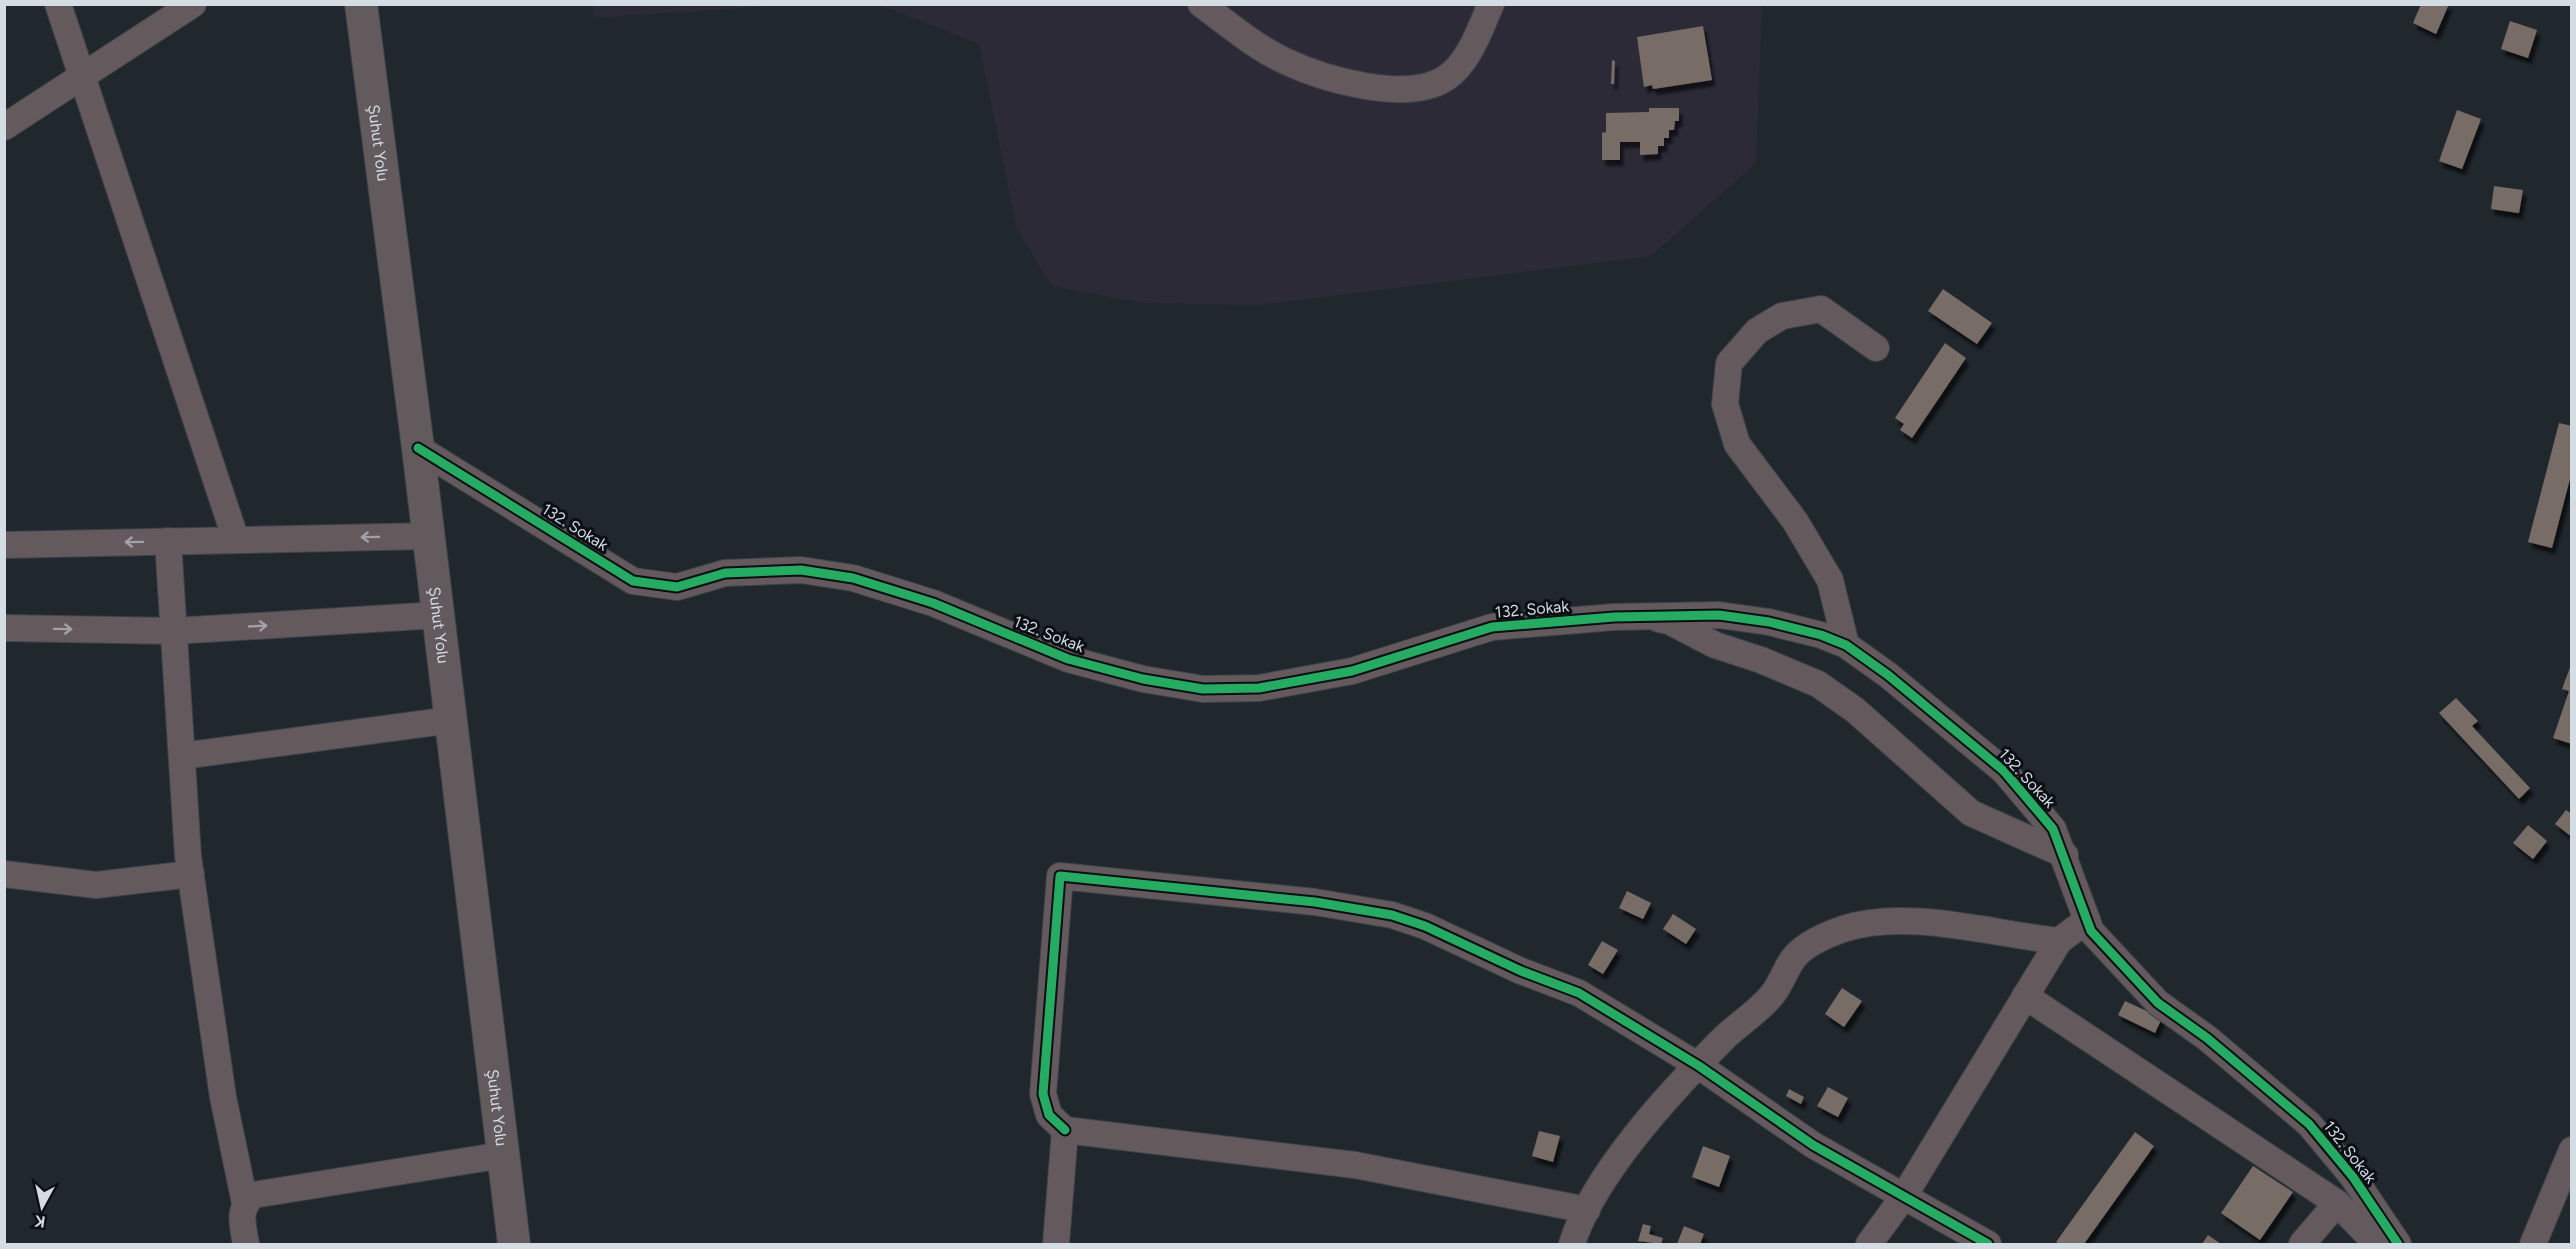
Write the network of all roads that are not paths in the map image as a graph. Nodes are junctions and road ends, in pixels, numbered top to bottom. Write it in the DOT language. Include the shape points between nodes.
graph roads {
  1 [pos="58,4"];
  2 [pos="193,4"];
  3 [pos="361,4"];
  4 [pos="1201,4"];
  5 [pos="1491,4"];
  6 [pos="81,78"];
  7 [pos="4,127"];
  8 [pos="1876,348"];
  9 [pos="418,448"];
  10 [pos="429,536"];
  11 [pos="236,540"];
  12 [pos="168,541"];
  13 [pos="4,545"];
  14 [pos="438,615"];
  15 [pos="1644,615"];
  16 [pos="4,628"];
  17 [pos="174,631"];
  18 [pos="1846,645"];
  19 [pos="451,720"];
  20 [pos="182,756"];
  21 [pos="2065,855"];
  22 [pos="4,874"];
  23 [pos="191,874"];
  24 [pos="2087,920"];
  25 [pos="2059,941"];
  26 [pos="2025,996"];
  27 [pos="1699,1066"];
  28 [pos="1065,1130"];
  29 [pos="2571,1150"];
  30 [pos="503,1155"];
  31 [pos="1904,1196"];
  32 [pos="245,1203"];
  33 [pos="2337,1203"];
  34 [pos="1587,1210"];
  35 [pos="246,1245"];
  36 [pos="514,1245"];
  37 [pos="1056,1245"];
  38 [pos="1572,1245"];
  39 [pos="1869,1245"];
  40 [pos="1988,1245"];
  41 [pos="2302,1245"];
  42 [pos="2377,1245"];
  43 [pos="2398,1245"];
  44 [pos="2533,1245"];
  1 -- 6 [label="street"];
  2 -- 6 [label="street"];
  3 -- 9 [label="main road, Şuhut Yolu"];
  4 -- 5 [label="street" via="1285,61 1335,79 1409,90 1445,78 1465,59"];
  6 -- 7 [label="street"];
  6 -- 11 [label="street"];
  8 -- 18 [label="street" via="1821,309 1782,316 1757,331 1729,363 1725,404 1737,444 1794,521 1830,580"];
  9 -- 10 [label="main road, Şuhut Yolu"];
  9 -- 15 [label="street, 132. Sokak" via="633,581 677,587 725,573 801,570 853,578 933,603 1068,659 1143,679 1203,689 1259,688 1352,672 1492,627"];
  10 -- 11 [label="street, one-way"];
  10 -- 14 [label="main road, Şuhut Yolu"];
  11 -- 12 [label="street"];
  12 -- 13 [label="street, one-way"];
  12 -- 17 [label="street"];
  17 -- 14 [label="street, one-way"];
  14 -- 19 [label="main road, Şuhut Yolu"];
  15 -- 18 [label="street, 132. Sokak" via="1719,615 1769,622"];
  15 -- 21 [label="street" via="1669,621 1715,645 1818,684 1855,710 1971,813"];
  16 -- 17 [label="street, one-way"];
  17 -- 20 [label="street"];
  18 -- 21 [label="street, 132. Sokak" via="2004,771 2054,829"];
  19 -- 20 [label="street"];
  19 -- 30 [label="main road, Şuhut Yolu"];
  20 -- 23 [label="street"];
  21 -- 24 [label="street, 132. Sokak"];
  22 -- 23 [label="street" via="96,885"];
  23 -- 32 [label="street" via="223,1097"];
  24 -- 25 [label="street"];
  24 -- 43 [label="street, 132. Sokak" via="2091,931 2158,1004 2207,1038 2308,1124 2353,1178"];
  25 -- 26 [label="street"];
  25 -- 27 [label="street" via="1939,922 1896,921 1844,928 1811,943 1793,958 1773,994"];
  26 -- 31 [label="street"];
  26 -- 33 [label="street"];
  27 -- 28 [label="street" via="1579,993 1392,915 1315,902 1060,876 1043,1094 1049,1115"];
  27 -- 31 [label="street" via="1813,1145"];
  27 -- 34 [label="street" via="1639,1133"];
  28 -- 34 [label="street" via="1355,1165"];
  28 -- 37 [label="street"];
  29 -- 44 [label="street"];
  30 -- 32 [label="street" via="253,1195"];
  30 -- 36 [label="main road, Şuhut Yolu"];
  31 -- 39 [label="street"];
  31 -- 40 [label="street"];
  32 -- 35 [label="street" via="241,1215"];
  33 -- 41 [label="street"];
  33 -- 42 [label="street"];
  34 -- 38 [label="street"];
}
